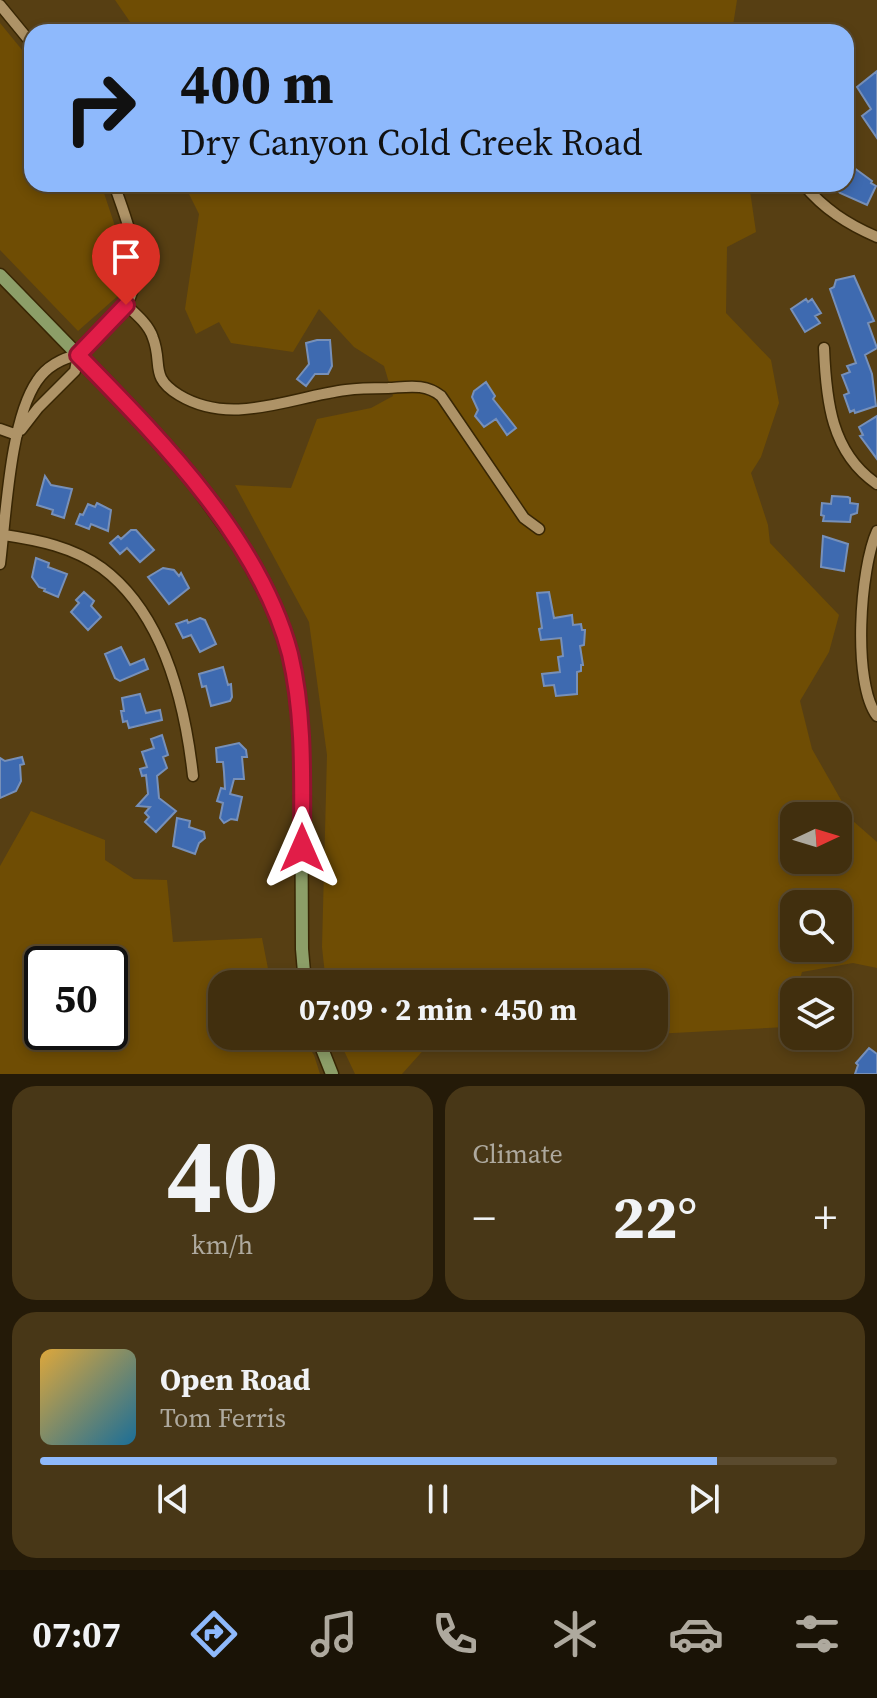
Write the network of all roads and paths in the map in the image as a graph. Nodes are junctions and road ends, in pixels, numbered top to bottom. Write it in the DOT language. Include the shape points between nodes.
graph roads {
  1 [pos="0,5"];
  2 [pos="24,34"];
  3 [pos="116,192"];
  4 [pos="810,192"];
  5 [pos="877,237"];
  6 [pos="0,275"];
  7 [pos="126,305"];
  8 [pos="824,348"];
  9 [pos="78,355"];
  10 [pos="36,381"];
  11 [pos="50,396"];
  12 [pos="0,429"];
  13 [pos="17,435"];
  14 [pos="877,484"];
  15 [pos="539,529"];
  16 [pos="877,531"];
  17 [pos="4,535"];
  18 [pos="0,564"];
  19 [pos="874,712"];
  20 [pos="193,776"];
  21 [pos="304,970"];
  22 [pos="323,1050"];
  23 [pos="332,1074"];
  1 -- 2 [label="street"];
  3 -- 7 [label="street" via="136,260 136,279"];
  4 -- 5 [label="street" via="844,221"];
  6 -- 9 [label="main road"];
  7 -- 9 [label="street"];
  7 -- 15 [label="street" via="153,336 161,379 179,395 209,409 246,409 345,390 433,390 524,518"];
  8 -- 14 [label="street" via="832,425 845,452"];
  9 -- 10 [label="street" via="62,358"];
  9 -- 11 [label="street" via="75,371"];
  9 -- 21 [label="main road" via="205,497 242,550 275,612 289,653 301,726"];
  10 -- 11 [label="street"];
  10 -- 13 [label="street"];
  11 -- 13 [label="street"];
  12 -- 13 [label="street"];
  13 -- 17 [label="street"];
  16 -- 19 [label="street" via="866,573 861,672"];
  17 -- 18 [label="street"];
  17 -- 20 [label="street" via="38,540 82,556 132,599 172,675"];
  22 -- 23 [label="main road"];
}
